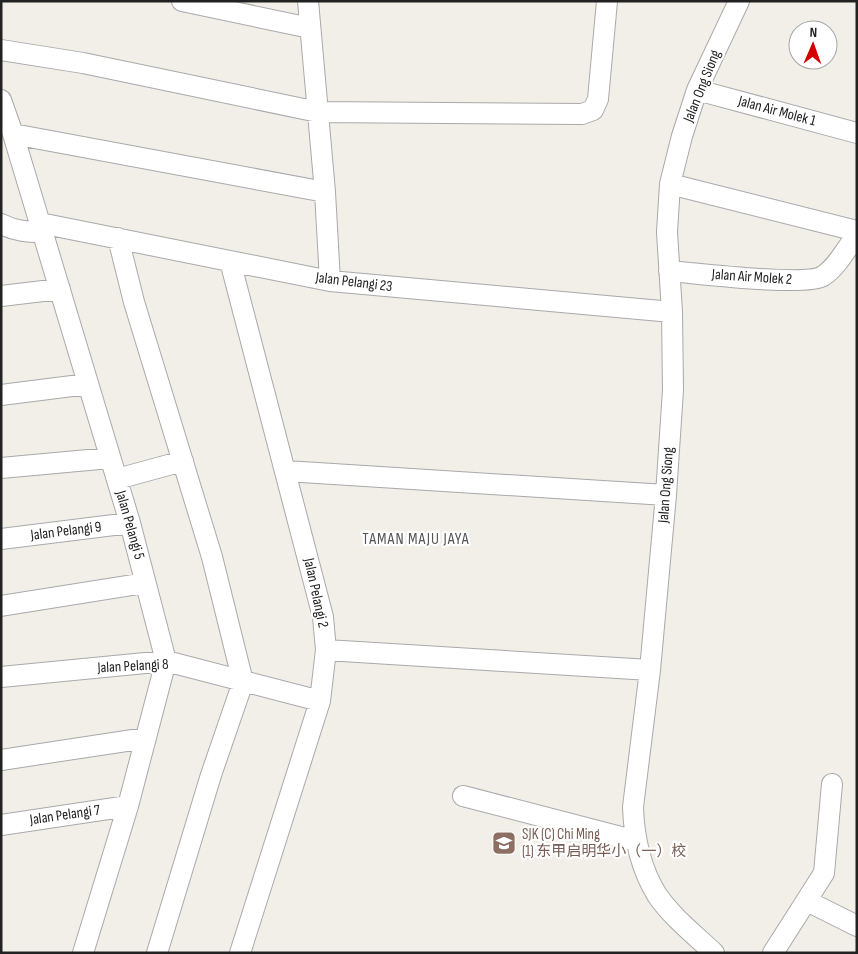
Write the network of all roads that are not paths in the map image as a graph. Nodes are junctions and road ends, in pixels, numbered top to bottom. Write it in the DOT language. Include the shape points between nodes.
graph roads {
  1 [pos="182,1"];
  2 [pos="308,1"];
  3 [pos="607,1"];
  4 [pos="739,1"];
  5 [pos="310,28"];
  6 [pos="1,50"];
  7 [pos="697,90"];
  8 [pos="1,100"];
  9 [pos="318,112"];
  10 [pos="857,132"];
  11 [pos="13,134"];
  12 [pos="670,184"];
  13 [pos="326,192"];
  14 [pos="1,224"];
  15 [pos="41,227"];
  16 [pos="857,233"];
  17 [pos="118,238"];
  18 [pos="230,261"];
  19 [pos="669,271"];
  20 [pos="330,281"];
  21 [pos="60,289"];
  22 [pos="1,296"];
  23 [pos="672,312"];
  24 [pos="88,384"];
  25 [pos="1,395"];
  26 [pos="110,458"];
  27 [pos="183,461"];
  28 [pos="1,468"];
  29 [pos="286,471"];
  30 [pos="117,479"];
  31 [pos="666,495"];
  32 [pos="130,523"];
  33 [pos="1,539"];
  34 [pos="146,583"];
  35 [pos="1,606"];
  36 [pos="326,650"];
  37 [pos="166,661"];
  38 [pos="650,670"];
  39 [pos="1,677"];
  40 [pos="243,682"];
  41 [pos="320,702"];
  42 [pos="146,738"];
  43 [pos="1,760"];
  44 [pos="832,784"];
  45 [pos="463,796"];
  46 [pos="128,806"];
  47 [pos="1,825"];
  48 [pos="636,841"];
  49 [pos="807,901"];
  50 [pos="857,926"];
  51 [pos="776,946"];
  52 [pos="83,953"];
  53 [pos="157,953"];
  54 [pos="240,953"];
  55 [pos="714,953"];
  1 -- 5 [label="street"];
  2 -- 5 [label="street"];
  3 -- 9 [label="street" via="598,99 588,113"];
  4 -- 7 [label="street, Jalan Ong Siong"];
  5 -- 9 [label="street"];
  6 -- 9 [label="street" via="83,62"];
  7 -- 10 [label="street, Jalan Air Molek 1"];
  7 -- 12 [label="street, Jalan Ong Siong"];
  8 -- 11 [label="street, Jalan Pelangi 5"];
  9 -- 13 [label="street"];
  11 -- 13 [label="street"];
  11 -- 15 [label="street, Jalan Pelangi 5"];
  12 -- 16 [label="street"];
  12 -- 19 [label="street, Jalan Ong Siong"];
  13 -- 20 [label="street"];
  14 -- 15 [label="street, Jalan Pelangi 23" via="22,232"];
  15 -- 17 [label="street, Jalan Pelangi 23"];
  15 -- 21 [label="street, Jalan Pelangi 5"];
  16 -- 19 [label="street, Jalan Air Molek 2" via="832,268 813,280"];
  17 -- 18 [label="street, Jalan Pelangi 23"];
  17 -- 27 [label="street" via="134,302"];
  18 -- 20 [label="street, Jalan Pelangi 23"];
  18 -- 29 [label="street, Jalan Pelangi 2"];
  19 -- 23 [label="street, Jalan Ong Siong"];
  20 -- 23 [label="street, Jalan Pelangi 23"];
  21 -- 22 [label="street"];
  21 -- 24 [label="street, Jalan Pelangi 5"];
  23 -- 31 [label="street, Jalan Ong Siong" via="673,390"];
  24 -- 25 [label="street"];
  24 -- 26 [label="street, Jalan Pelangi 5"];
  26 -- 28 [label="street"];
  26 -- 30 [label="street, Jalan Pelangi 5"];
  27 -- 30 [label="street"];
  27 -- 40 [label="street" via="212,557"];
  29 -- 31 [label="street"];
  29 -- 36 [label="street, Jalan Pelangi 2" via="323,617"];
  30 -- 32 [label="street, Jalan Pelangi 5"];
  31 -- 38 [label="street, Jalan Ong Siong"];
  32 -- 33 [label="street, Jalan Pelangi 9"];
  32 -- 34 [label="street, Jalan Pelangi 5"];
  34 -- 35 [label="street"];
  34 -- 37 [label="street, Jalan Pelangi 5"];
  36 -- 38 [label="street"];
  36 -- 41 [label="street, Jalan Pelangi 2"];
  37 -- 39 [label="street, Jalan Pelangi 8"];
  37 -- 40 [label="street, Jalan Pelangi 8"];
  37 -- 42 [label="street, Jalan Pelangi 5"];
  38 -- 48 [label="street, Jalan Ong Siong" via="634,791"];
  40 -- 41 [label="street, Jalan Pelangi 8"];
  40 -- 53 [label="street"];
  41 -- 54 [label="street, Jalan Pelangi 2"];
  42 -- 43 [label="street"];
  42 -- 46 [label="street, Jalan Pelangi 5"];
  44 -- 49 [label="street" via="825,869"];
  45 -- 48 [label="street"];
  46 -- 47 [label="street, Jalan Pelangi 7"];
  46 -- 52 [label="street, Jalan Pelangi 5"];
  48 -- 55 [label="street, Jalan Ong Siong" via="657,896"];
  49 -- 50 [label="street"];
  49 -- 51 [label="street"];
}
